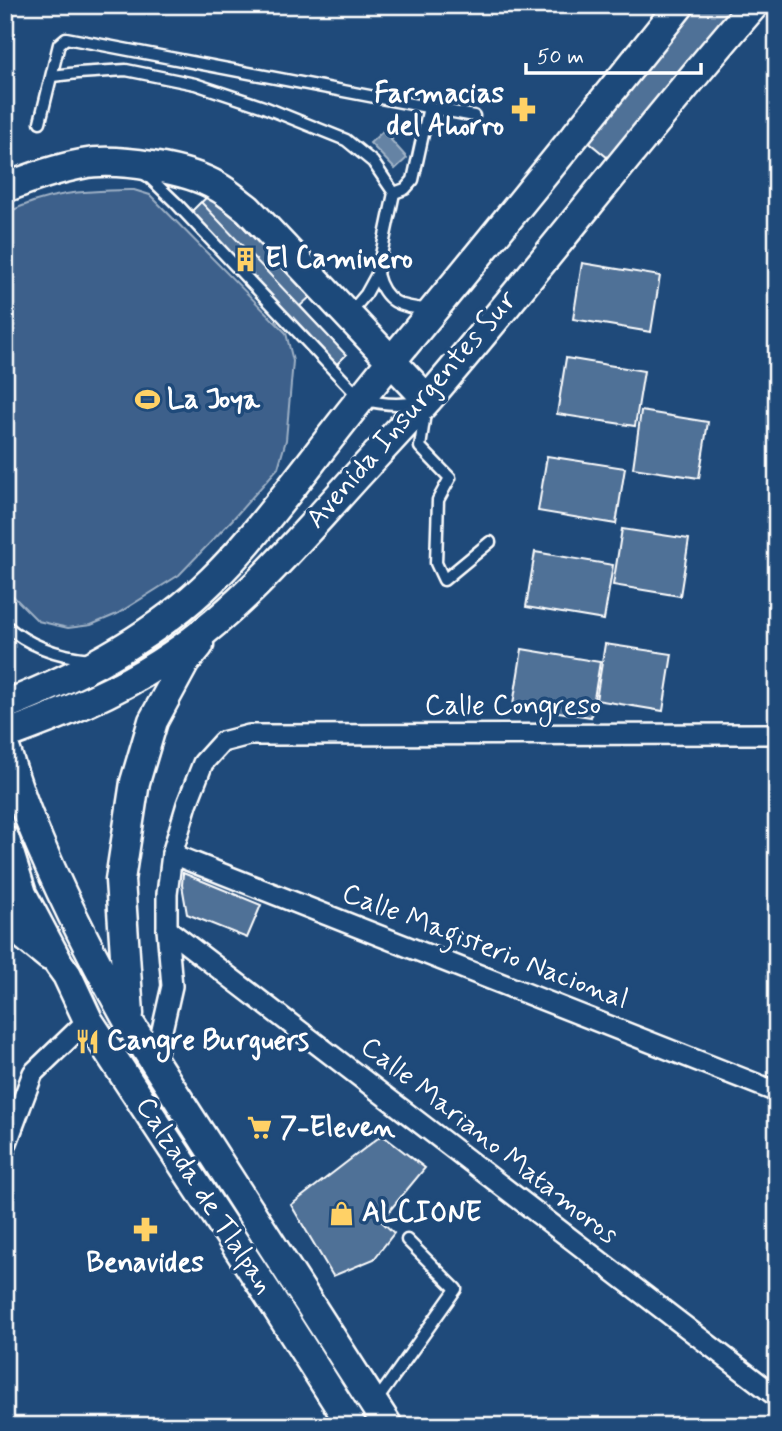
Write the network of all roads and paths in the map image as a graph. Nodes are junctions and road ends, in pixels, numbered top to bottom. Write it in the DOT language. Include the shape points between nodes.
graph roads {
  1 [pos="680,5"];
  2 [pos="754,5"];
  3 [pos="52,76"];
  4 [pos="429,107"];
  5 [pos="474,116"];
  6 [pos="40,122"];
  7 [pos="120,162"];
  8 [pos="5,188"];
  9 [pos="394,193"];
  10 [pos="376,280"];
  11 [pos="435,309"];
  12 [pos="348,315"];
  13 [pos="391,361"];
  14 [pos="361,399"];
  15 [pos="427,399"];
  16 [pos="490,542"];
  17 [pos="235,605"];
  18 [pos="5,625"];
  19 [pos="101,660"];
  20 [pos="5,705"];
  21 [pos="777,734"];
  22 [pos="5,735"];
  23 [pos="5,748"];
  24 [pos="5,840"];
  25 [pos="172,854"];
  26 [pos="7,926"];
  27 [pos="167,929"];
  28 [pos="59,964"];
  29 [pos="88,1020"];
  30 [pos="130,1024"];
  31 [pos="155,1061"];
  32 [pos="777,1092"];
  33 [pos="5,1148"];
  34 [pos="407,1240"];
  35 [pos="777,1397"];
  36 [pos="381,1415"];
  37 [pos="352,1426"];
  1 -- 11 [label="main road, Avenida Insurgentes Sur"];
  2 -- 15 [label="main road, Avenida Insurgentes Sur"];
  3 -- 4 [label="lane" via="59,44 66,38"];
  3 -- 6 [label="lane"];
  3 -- 9 [label="lane" via="126,70 195,84 264,107 346,140 373,162"];
  4 -- 5 [label="lane"];
  4 -- 9 [label="lane" via="413,180"];
  7 -- 8 [label="main road" via="84,163"];
  7 -- 12 [label="main road" via="174,170 217,186 248,209"];
  7 -- 14 [label="lane" via="149,177"];
  9 -- 10 [label="lane"];
  10 -- 11 [label="lane" via="393,302"];
  10 -- 12 [label="lane"];
  11 -- 13 [label="main road, Avenida Insurgentes Sur"];
  12 -- 13 [label="main road"];
  13 -- 14 [label="main road, Avenida Insurgentes Sur"];
  13 -- 15 [label="main road"];
  14 -- 15 [label="lane" via="378,404"];
  14 -- 19 [label="main road, Avenida Insurgentes Sur" via="212,580 144,634"];
  15 -- 16 [label="lane" via="420,447 450,478 438,500 436,563 443,580"];
  15 -- 17 [label="main road, Avenida Insurgentes Sur"];
  17 -- 22 [label="main road, Avenida Insurgentes Sur" via="160,663 108,692"];
  17 -- 30 [label="main road" via="185,662 153,721 135,782 120,880"];
  18 -- 19 [label="lane" via="40,648"];
  19 -- 20 [label="main road, Avenida Insurgentes Sur"];
  21 -- 25 [label="street, Calle Congreso" via="248,735 222,742 203,763"];
  23 -- 30 [label="main road, Calzada de Tlalpan" via="67,906"];
  24 -- 28 [label="main road, Calzada de Tlalpan" via="22,894"];
  25 -- 27 [label="street"];
  25 -- 32 [label="street, Calle Magisterio Nacional"];
  26 -- 28 [label="main road"];
  27 -- 31 [label="street" via="172,986"];
  27 -- 35 [label="street, Calle Mariano Matamoros"];
  28 -- 29 [label="main road, Calzada de Tlalpan"];
  29 -- 33 [label="street" via="33,1073"];
  29 -- 37 [label="main road, Calzada de Tlalpan"];
  30 -- 31 [label="main road, Calzada de Tlalpan"];
  31 -- 36 [label="main road, Calzada de Tlalpan"];
  34 -- 36 [label="lane" via="456,1289"];
}
